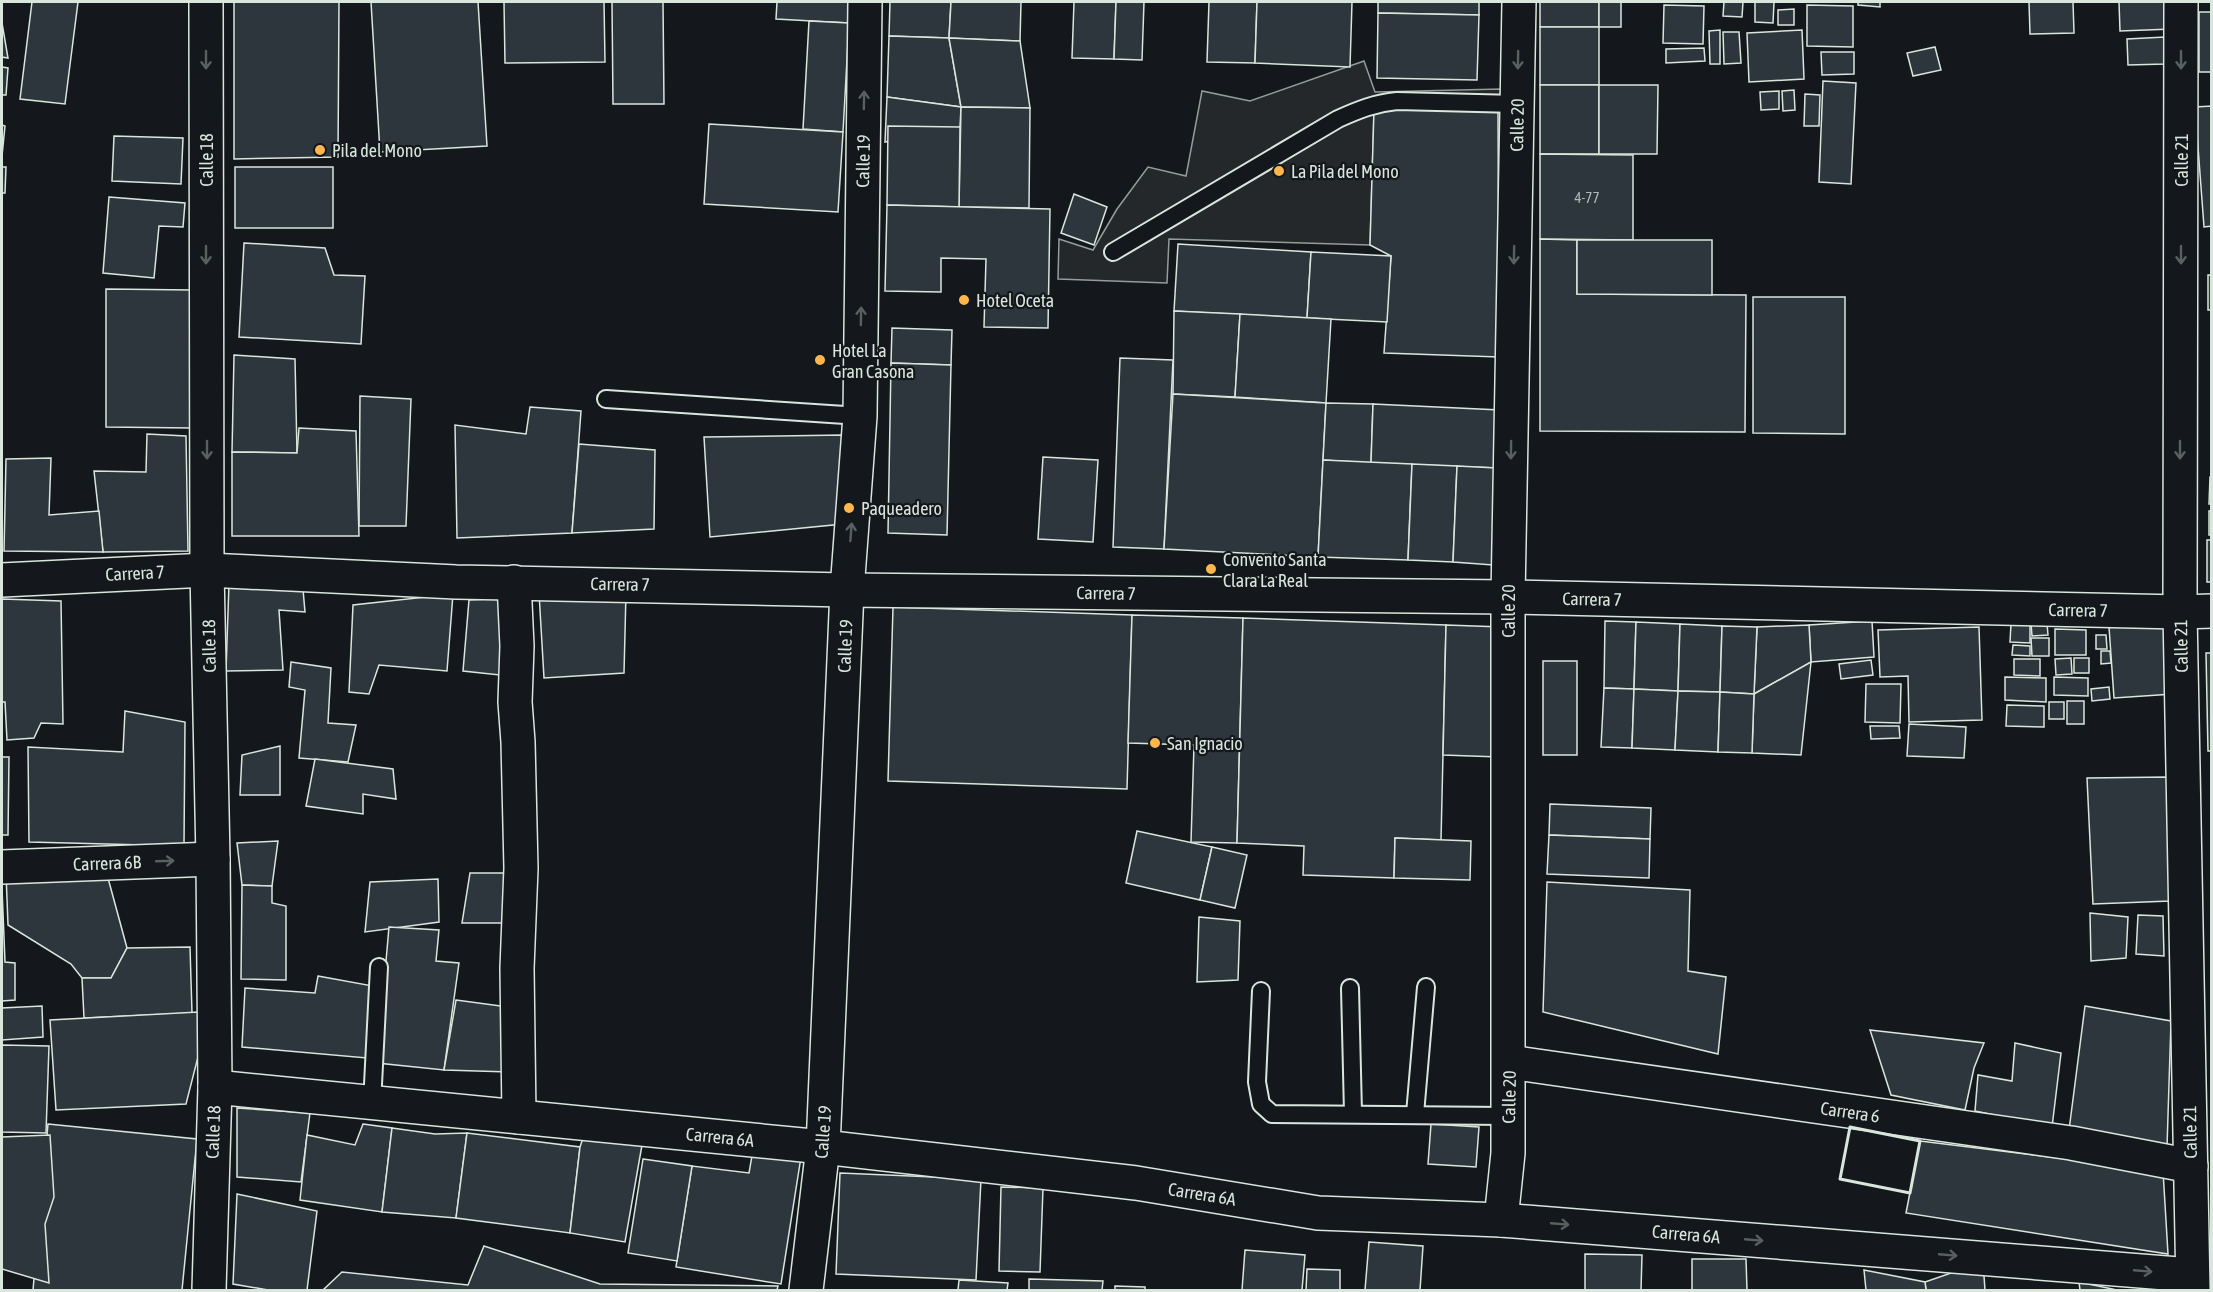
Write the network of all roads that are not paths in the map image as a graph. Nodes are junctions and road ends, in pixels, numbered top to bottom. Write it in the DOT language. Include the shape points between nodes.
graph roads {
  1 [pos="206,2"];
  2 [pos="865,2"];
  3 [pos="1519,2"];
  4 [pos="2181,2"];
  5 [pos="1517,104"];
  6 [pos="1113,252"];
  7 [pos="606,399"];
  8 [pos="860,416"];
  9 [pos="207,570"];
  10 [pos="2,580"];
  11 [pos="514,582"];
  12 [pos="847,590"];
  13 [pos="1508,597"];
  14 [pos="2196,611"];
  15 [pos="213,859"];
  16 [pos="2,867"];
  17 [pos="380,967"];
  18 [pos="1350,987"];
  19 [pos="1426,987"];
  20 [pos="1261,991"];
  21 [pos="1509,1062"];
  22 [pos="215,1087"];
  23 [pos="372,1104"];
  24 [pos="1353,1113"];
  25 [pos="1415,1114"];
  26 [pos="1507,1116"];
  27 [pos="519,1117"];
  28 [pos="823,1147"];
  29 [pos="2191,1166"];
  30 [pos="1501,1220"];
  31 [pos="2192,1283"];
  32 [pos="208,1290"];
  33 [pos="806,1290"];
  1 -- 9 [label="street, Calle 18, one-way"];
  8 -- 2 [label="street, Calle 19, one-way"];
  3 -- 5 [label="street, Calle 20, one-way"];
  4 -- 14 [label="street, Calle 21, one-way"];
  5 -- 6 [label="lane" via="1397,101 1362,108"];
  5 -- 13 [label="street, Calle 20, one-way"];
  7 -- 8 [label="lane"];
  12 -- 8 [label="street, Calle 19, one-way"];
  9 -- 10 [label="street, Carrera 7"];
  9 -- 11 [label="street, Carrera 7"];
  9 -- 15 [label="street, Calle 18"];
  11 -- 12 [label="street, Carrera 7"];
  11 -- 27 [label="street" via="521,868"];
  12 -- 13 [label="street, Carrera 7"];
  12 -- 28 [label="street, Calle 19"];
  13 -- 14 [label="street, Carrera 7"];
  13 -- 21 [label="street, Calle 20"];
  14 -- 29 [label="street, Calle 21"];
  16 -- 15 [label="street, Carrera 6B, one-way"];
  15 -- 22 [label="street, Calle 18"];
  17 -- 23 [label="lane"];
  18 -- 24 [label="lane"];
  19 -- 25 [label="lane"];
  20 -- 24 [label="lane" via="1257,1082 1266,1110 1279,1115"];
  21 -- 26 [label="street, Calle 20"];
  21 -- 29 [label="street, Carrera 6" via="2072,1143"];
  22 -- 23 [label="street, Carrera 6A"];
  22 -- 32 [label="street, Calle 18"];
  23 -- 27 [label="street, Carrera 6A"];
  24 -- 25 [label="lane"];
  25 -- 26 [label="lane"];
  26 -- 30 [label="street, Calle 20" via="1508,1153"];
  27 -- 28 [label="street, Carrera 6A"];
  28 -- 30 [label="street, Carrera 6A" via="1136,1183 1318,1213"];
  28 -- 33 [label="street, Calle 19"];
  29 -- 31 [label="street, Calle 21"];
  30 -- 31 [label="street, Carrera 6A, one-way"];
}
